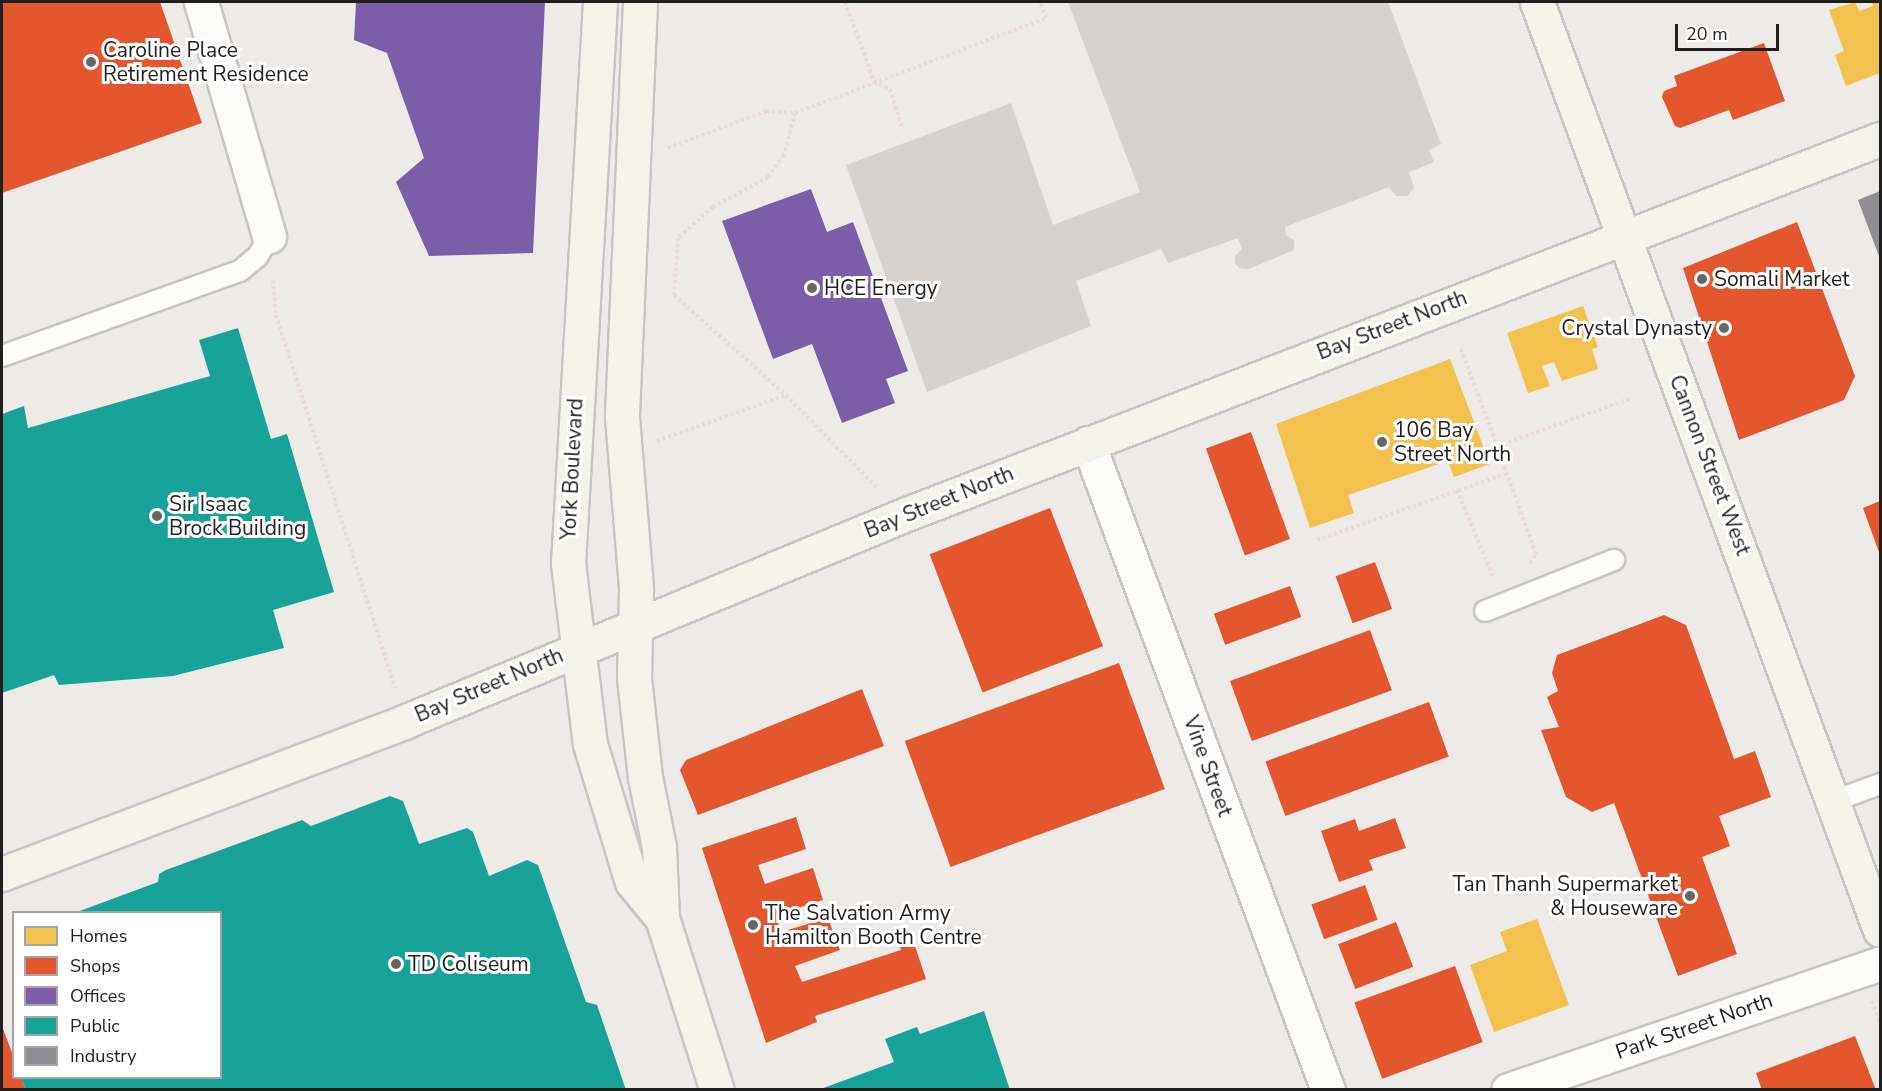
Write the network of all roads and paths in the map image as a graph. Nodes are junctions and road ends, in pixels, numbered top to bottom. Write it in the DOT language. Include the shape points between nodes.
graph roads {
  1 [pos="201,2"];
  2 [pos="600,2"];
  3 [pos="640,2"];
  4 [pos="844,2"];
  5 [pos="1040,2"];
  6 [pos="1537,2"];
  7 [pos="874,81"];
  8 [pos="795,113"];
  9 [pos="902,128"];
  10 [pos="1881,139"];
  11 [pos="635,160"];
  12 [pos="269,236"];
  13 [pos="1623,236"];
  14 [pos="1461,349"];
  15 [pos="2,356"];
  16 [pos="786,395"];
  17 [pos="1630,399"];
  18 [pos="1088,443"];
  19 [pos="1497,447"];
  20 [pos="623,454"];
  21 [pos="1505,474"];
  22 [pos="1457,490"];
  23 [pos="904,514"];
  24 [pos="1317,540"];
  25 [pos="1614,560"];
  26 [pos="1520,568"];
  27 [pos="1500,574"];
  28 [pos="1485,611"];
  29 [pos="632,626"];
  30 [pos="578,648"];
  31 [pos="406,721"];
  32 [pos="1881,784"];
  33 [pos="1834,801"];
  34 [pos="2,874"];
  35 [pos="662,918"];
  36 [pos="1881,930"];
  37 [pos="1881,963"];
  38 [pos="717,1089"];
  39 [pos="1328,1089"];
  40 [pos="1508,1089"];
  1 -- 12 [label="street"];
  2 -- 30 [label="main road, York Boulevard" via="568,563"];
  3 -- 11 [label="main road, York Boulevard"];
  4 -- 7 [label="path"];
  5 -- 7 [label="path" via="1046,18"];
  6 -- 13 [label="main road, Cannon Street West"];
  7 -- 8 [label="path"];
  7 -- 9 [label="path" via="890,89"];
  8 -- 11 [label="path" via="766,111"];
  8 -- 16 [label="path" via="784,155 768,177 713,207 678,238 674,295"];
  10 -- 13 [label="main road, Bay Street North"];
  11 -- 20 [label="main road, York Boulevard"];
  12 -- 15 [label="lane" via="258,256 240,271"];
  12 -- 31 [label="path" via="276,315"];
  13 -- 18 [label="main road, Bay Street North"];
  13 -- 33 [label="main road, Cannon Street West"];
  14 -- 19 [label="path"];
  16 -- 20 [label="path"];
  16 -- 23 [label="path" via="851,465"];
  17 -- 19 [label="path"];
  18 -- 23 [label="main road, Bay Street North"];
  18 -- 39 [label="street, Vine Street"];
  19 -- 21 [label="path"];
  20 -- 29 [label="main road, York Boulevard" via="634,561"];
  21 -- 22 [label="path"];
  21 -- 26 [label="path" via="1536,554 1530,564"];
  22 -- 24 [label="path"];
  22 -- 27 [label="path" via="1491,578"];
  23 -- 29 [label="main road, Bay Street North"];
  25 -- 28 [label="lane"];
  29 -- 30 [label="main road, Bay Street North"];
  29 -- 35 [label="main road, York Boulevard" via="637,712 658,847"];
  30 -- 31 [label="main road, Bay Street North"];
  30 -- 35 [label="main road, York Boulevard" via="590,744 632,882"];
  31 -- 34 [label="main road, Bay Street North"];
  32 -- 33 [label="lane"];
  33 -- 36 [label="main road, Cannon Street West"];
  35 -- 38 [label="main road, York Boulevard"];
  37 -- 40 [label="street, Park Street North"];
}
